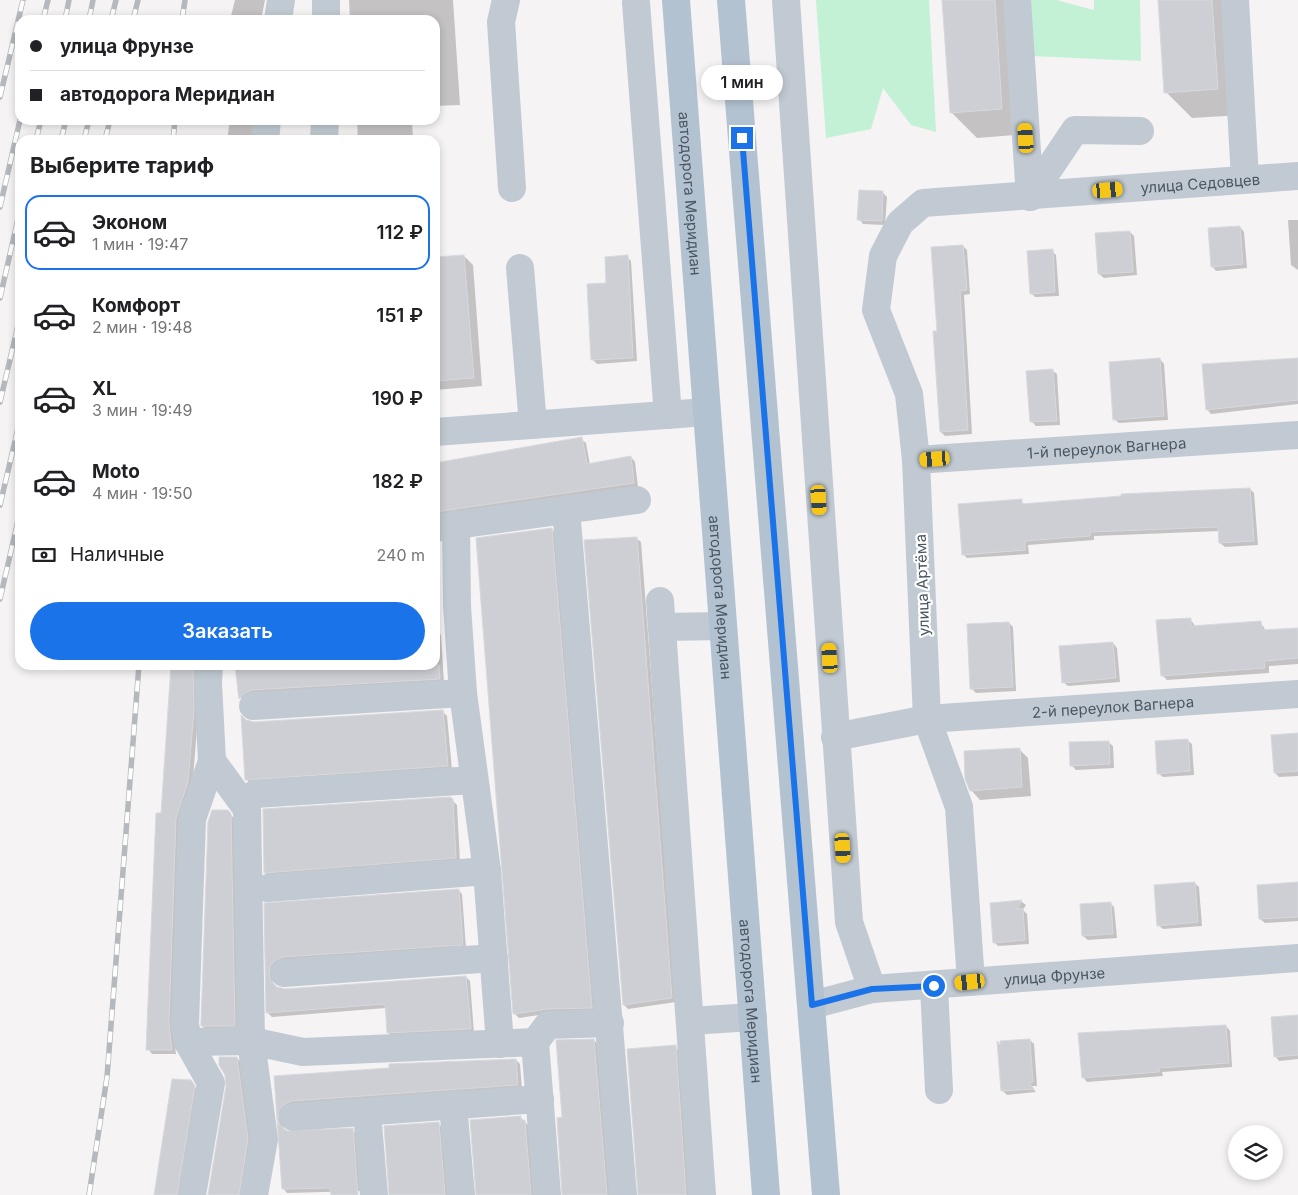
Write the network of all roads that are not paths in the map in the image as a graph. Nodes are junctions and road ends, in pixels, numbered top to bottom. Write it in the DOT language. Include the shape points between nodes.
graph roads {
  1 [pos="280,0"];
  2 [pos="326,0"];
  3 [pos="506,0"];
  4 [pos="676,0"];
  5 [pos="731,0"];
  6 [pos="786,0"];
  7 [pos="1017,0"];
  8 [pos="1235,0"];
  9 [pos="636,3"];
  10 [pos="278,15"];
  11 [pos="326,15"];
  12 [pos="1140,131"];
  13 [pos="1298,176"];
  14 [pos="1245,179"];
  15 [pos="512,188"];
  16 [pos="1030,197"];
  17 [pos="923,203"];
  18 [pos="520,268"];
  19 [pos="706,412"];
  20 [pos="668,415"];
  21 [pos="533,425"];
  22 [pos="440,432"];
  23 [pos="1298,435"];
  24 [pos="916,460"];
  25 [pos="637,500"];
  26 [pos="566,508"];
  27 [pos="446,526"];
  28 [pos="446,606"];
  29 [pos="723,626"];
  30 [pos="209,670"];
  31 [pos="463,693"];
  32 [pos="1298,694"];
  33 [pos="253,706"];
  34 [pos="927,719"];
  35 [pos="835,737"];
  36 [pos="212,761"];
  37 [pos="474,780"];
  38 [pos="255,794"];
  39 [pos="487,871"];
  40 [pos="268,888"];
  41 [pos="494,958"];
  42 [pos="1298,958"];
  43 [pos="284,974"];
  44 [pos="970,982"];
  45 [pos="934,986"];
  46 [pos="872,989"];
  47 [pos="812,1005"];
  48 [pos="753,1017"];
  49 [pos="690,1021"];
  50 [pos="610,1023"];
  51 [pos="251,1041"];
  52 [pos="188,1042"];
  53 [pos="535,1042"];
  54 [pos="500,1044"];
  55 [pos="939,1090"];
  56 [pos="540,1099"];
  57 [pos="454,1105"];
  58 [pos="367,1112"];
  59 [pos="293,1117"];
  60 [pos="192,1195"];
  61 [pos="254,1195"];
  62 [pos="374,1195"];
  63 [pos="461,1195"];
  64 [pos="548,1195"];
  65 [pos="623,1195"];
  66 [pos="702,1195"];
  67 [pos="766,1195"];
  68 [pos="826,1195"];
  1 -- 10 [label="street"];
  2 -- 11 [label="street"];
  3 -- 15 [label="street" via="501,22"];
  4 -- 19 [label="main road, автодорога Меридиан"];
  5 -- 47 [label="main road"];
  6 -- 35 [label="street"];
  7 -- 16 [label="street"];
  8 -- 14 [label="street"];
  9 -- 20 [label="street"];
  12 -- 16 [label="street" via="1075,130"];
  13 -- 14 [label="street, улица Седовцев"];
  14 -- 16 [label="street, улица Седовцев"];
  16 -- 17 [label="street, улица Седовцев"];
  17 -- 24 [label="street, улица Артёма" via="900,223 884,256 876,310 909,394"];
  18 -- 21 [label="street"];
  19 -- 20 [label="street"];
  19 -- 29 [label="main road, автодорога Меридиан"];
  20 -- 21 [label="street"];
  21 -- 22 [label="street"];
  23 -- 24 [label="street, 1-й переулок Вагнера"];
  24 -- 34 [label="street, улица Артёма"];
  25 -- 26 [label="street"];
  26 -- 27 [label="street"];
  26 -- 50 [label="street"];
  27 -- 28 [label="street"];
  28 -- 31 [label="street"];
  29 -- 48 [label="main road, автодорога Меридиан"];
  29 -- 49 [label="street" via="661,614"];
  30 -- 36 [label="street"];
  31 -- 33 [label="street"];
  31 -- 37 [label="street"];
  32 -- 34 [label="street, 2-й переулок Вагнера"];
  34 -- 35 [label="street, 2-й переулок Вагнера"];
  34 -- 44 [label="street, улица Артёма" via="959,807"];
  35 -- 46 [label="street" via="849,922"];
  36 -- 51 [label="street" via="248,809"];
  36 -- 52 [label="street" via="192,819 185,1024"];
  37 -- 38 [label="street"];
  37 -- 39 [label="street"];
  39 -- 40 [label="street"];
  39 -- 41 [label="street"];
  41 -- 43 [label="street"];
  41 -- 54 [label="street"];
  42 -- 44 [label="street, улица Фрунзе"];
  44 -- 45 [label="street, улица Фрунзе"];
  45 -- 46 [label="street, улица Фрунзе"];
  45 -- 55 [label="street"];
  46 -- 47 [label="street, улица Фрунзе"];
  47 -- 68 [label="main road"];
  48 -- 49 [label="street"];
  48 -- 67 [label="main road, автодорога Меридиан"];
  49 -- 66 [label="street"];
  50 -- 53 [label="street" via="548,1024"];
  50 -- 65 [label="street"];
  51 -- 52 [label="street"];
  51 -- 54 [label="street" via="303,1052"];
  51 -- 61 [label="street" via="264,1139"];
  52 -- 60 [label="street" via="211,1083"];
  53 -- 54 [label="street"];
  53 -- 56 [label="street"];
  56 -- 57 [label="street"];
  56 -- 64 [label="street"];
  57 -- 58 [label="street"];
  57 -- 63 [label="street"];
  58 -- 59 [label="street"];
  58 -- 62 [label="street"];
}
